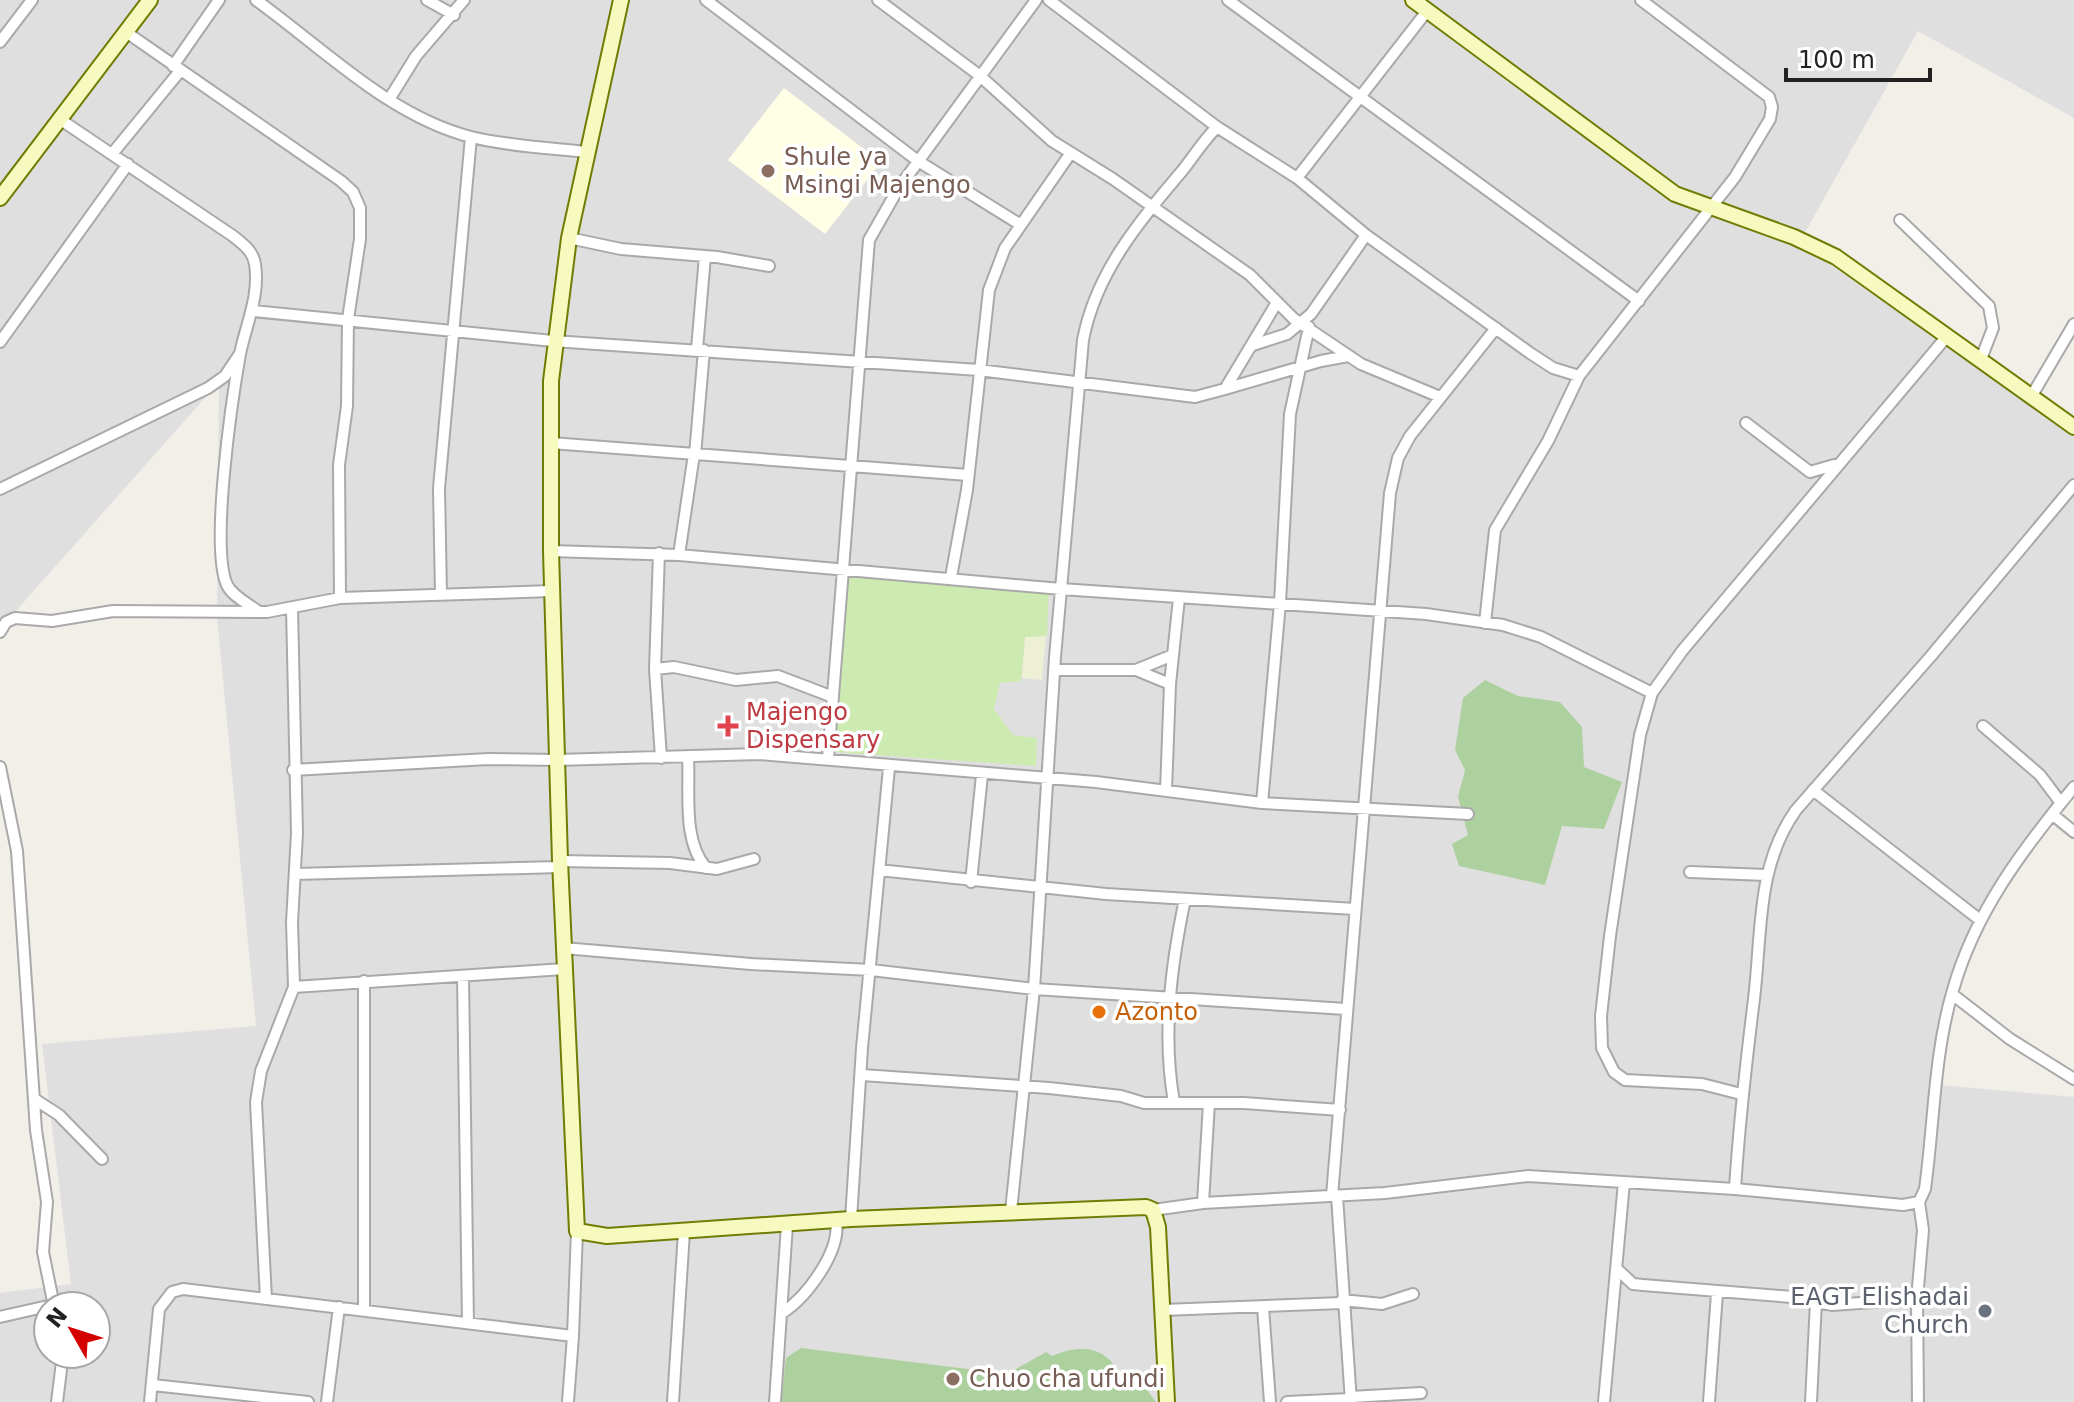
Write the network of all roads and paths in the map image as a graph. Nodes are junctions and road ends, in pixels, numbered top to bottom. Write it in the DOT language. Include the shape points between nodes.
graph roads {
  1 [pos="32,0"];
  2 [pos="150,0"];
  3 [pos="219,0"];
  4 [pos="256,0"];
  5 [pos="427,0"];
  6 [pos="464,0"];
  7 [pos="621,0"];
  8 [pos="706,0"];
  9 [pos="878,0"];
  10 [pos="1036,0"];
  11 [pos="1049,0"];
  12 [pos="1228,0"];
  13 [pos="1413,0"];
  14 [pos="1641,0"];
  15 [pos="1427,11"];
  16 [pos="454,15"];
  17 [pos="126,32"];
  18 [pos="0,41"];
  19 [pos="176,69"];
  20 [pos="979,75"];
  21 [pos="1360,97"];
  22 [pos="390,98"];
  23 [pos="61,120"];
  24 [pos="1217,127"];
  25 [pos="471,137"];
  26 [pos="586,152"];
  27 [pos="112,154"];
  28 [pos="1070,154"];
  29 [pos="918,161"];
  30 [pos="128,164"];
  31 [pos="1297,178"];
  32 [pos="0,198"];
  33 [pos="1152,206"];
  34 [pos="1712,208"];
  35 [pos="1900,220"];
  36 [pos="1021,225"];
  37 [pos="1366,235"];
  38 [pos="569,238"];
  39 [pos="705,256"];
  40 [pos="769,266"];
  41 [pos="1639,301"];
  42 [pos="1276,304"];
  43 [pos="253,311"];
  44 [pos="348,319"];
  45 [pos="2074,324"];
  46 [pos="1305,325"];
  47 [pos="1496,328"];
  48 [pos="453,331"];
  49 [pos="1948,335"];
  50 [pos="553,341"];
  51 [pos="0,342"];
  52 [pos="1253,345"];
  53 [pos="700,350"];
  54 [pos="241,352"];
  55 [pos="1348,356"];
  56 [pos="1981,359"];
  57 [pos="858,363"];
  58 [pos="1299,369"];
  59 [pos="979,370"];
  60 [pos="1579,376"];
  61 [pos="1081,382"];
  62 [pos="1225,389"];
  63 [pos="1440,397"];
  64 [pos="2031,397"];
  65 [pos="1746,423"];
  66 [pos="2074,427"];
  67 [pos="551,443"];
  68 [pos="694,454"];
  69 [pos="850,464"];
  70 [pos="1836,465"];
  71 [pos="968,475"];
  72 [pos="2074,485"];
  73 [pos="0,489"];
  74 [pos="2070,494"];
  75 [pos="551,551"];
  76 [pos="659,553"];
  77 [pos="679,555"];
  78 [pos="842,567"];
  79 [pos="951,577"];
  80 [pos="1061,589"];
  81 [pos="552,591"];
  82 [pos="441,594"];
  83 [pos="340,598"];
  84 [pos="1179,598"];
  85 [pos="1280,603"];
  86 [pos="292,608"];
  87 [pos="1379,611"];
  88 [pos="259,612"];
  89 [pos="1485,623"];
  90 [pos="0,632"];
  91 [pos="1173,655"];
  92 [pos="655,669"];
  93 [pos="1054,670"];
  94 [pos="1136,670"];
  95 [pos="1170,684"];
  96 [pos="1652,693"];
  97 [pos="833,697"];
  98 [pos="1983,726"];
  99 [pos="688,757"];
  100 [pos="661,758"];
  101 [pos="828,759"];
  102 [pos="557,760"];
  103 [pos="0,767"];
  104 [pos="889,768"];
  105 [pos="293,770"];
  106 [pos="982,775"];
  107 [pos="1048,781"];
  108 [pos="2074,787"];
  109 [pos="1813,790"];
  110 [pos="1166,791"];
  111 [pos="1262,803"];
  112 [pos="2061,803"];
  113 [pos="1362,811"];
  114 [pos="1468,814"];
  115 [pos="2052,814"];
  116 [pos="2074,832"];
  117 [pos="754,859"];
  118 [pos="560,864"];
  119 [pos="706,868"];
  120 [pos="879,870"];
  121 [pos="1690,872"];
  122 [pos="295,874"];
  123 [pos="1766,875"];
  124 [pos="971,882"];
  125 [pos="1040,888"];
  126 [pos="1185,899"];
  127 [pos="1355,909"];
  128 [pos="1980,920"];
  129 [pos="563,948"];
  130 [pos="564,969"];
  131 [pos="871,970"];
  132 [pos="463,976"];
  133 [pos="364,981"];
  134 [pos="294,987"];
  135 [pos="1034,989"];
  136 [pos="1952,994"];
  137 [pos="1172,997"];
  138 [pos="1346,1009"];
  139 [pos="862,1075"];
  140 [pos="2074,1079"];
  141 [pos="1024,1088"];
  142 [pos="1741,1094"];
  143 [pos="36,1100"];
  144 [pos="1174,1102"];
  145 [pos="1209,1103"];
  146 [pos="1340,1110"];
  147 [pos="102,1159"];
  148 [pos="1624,1182"];
  149 [pos="1735,1189"];
  150 [pos="1335,1196"];
  151 [pos="1919,1202"];
  152 [pos="1203,1203"];
  153 [pos="1153,1210"];
  154 [pos="1011,1211"];
  155 [pos="851,1219"];
  156 [pos="836,1221"];
  157 [pos="787,1225"];
  158 [pos="577,1231"];
  159 [pos="684,1232"];
  160 [pos="1618,1270"];
  161 [pos="49,1290"];
  162 [pos="1717,1293"];
  163 [pos="1413,1294"];
  164 [pos="266,1299"];
  165 [pos="1917,1299"];
  166 [pos="1342,1301"];
  167 [pos="1816,1301"];
  168 [pos="339,1307"];
  169 [pos="1263,1307"];
  170 [pos="364,1309"];
  171 [pos="32,1310"];
  172 [pos="1163,1310"];
  173 [pos="782,1313"];
  174 [pos="0,1317"];
  175 [pos="468,1323"];
  176 [pos="573,1336"];
  177 [pos="61,1370"];
  178 [pos="153,1385"];
  179 [pos="1421,1393"];
  180 [pos="1350,1399"];
  181 [pos="57,1402"];
  182 [pos="150,1402"];
  183 [pos="308,1402"];
  184 [pos="327,1402"];
  185 [pos="568,1402"];
  186 [pos="673,1402"];
  187 [pos="775,1402"];
  188 [pos="1167,1402"];
  189 [pos="1270,1402"];
  190 [pos="1287,1402"];
  191 [pos="1604,1402"];
  192 [pos="1709,1402"];
  193 [pos="1811,1402"];
  194 [pos="1918,1402"];
  1 -- 18 [label="street"];
  2 -- 17 [label="street"];
  3 -- 19 [label="street" via="183,47"];
  4 -- 22 [label="street"];
  5 -- 16 [label="street"];
  6 -- 16 [label="street"];
  7 -- 26 [label="street"];
  8 -- 29 [label="street"];
  9 -- 20 [label="street"];
  10 -- 20 [label="street"];
  11 -- 24 [label="street"];
  12 -- 21 [label="street"];
  13 -- 15 [label="street"];
  14 -- 34 [label="street" via="1769,97 1770,119"];
  15 -- 21 [label="street"];
  15 -- 34 [label="street" via="1675,194"];
  16 -- 22 [label="street" via="416,56"];
  17 -- 19 [label="street"];
  17 -- 23 [label="street"];
  19 -- 27 [label="street"];
  19 -- 44 [label="street" via="353,192 360,208 360,239"];
  20 -- 28 [label="street"];
  20 -- 29 [label="street"];
  21 -- 31 [label="street"];
  21 -- 41 [label="street"];
  22 -- 25 [label="street" via="422,118"];
  23 -- 27 [label="street"];
  23 -- 32 [label="street"];
  24 -- 31 [label="street"];
  24 -- 33 [label="street"];
  25 -- 26 [label="street"];
  25 -- 48 [label="street"];
  26 -- 38 [label="street"];
  27 -- 30 [label="street"];
  28 -- 33 [label="street"];
  28 -- 36 [label="street"];
  29 -- 36 [label="street"];
  29 -- 57 [label="street" via="869,240"];
  30 -- 43 [label="street" via="246,246 255,261"];
  30 -- 51 [label="street"];
  31 -- 37 [label="street"];
  33 -- 42 [label="street" via="1250,275"];
  33 -- 61 [label="street" via="1097,288 1083,340"];
  34 -- 41 [label="street"];
  34 -- 49 [label="street" via="1836,257"];
  35 -- 56 [label="street" via="1989,306 1993,328"];
  36 -- 59 [label="street" via="997,264 989,290"];
  37 -- 46 [label="street"];
  37 -- 47 [label="street"];
  38 -- 39 [label="street" via="621,249"];
  38 -- 50 [label="street"];
  39 -- 40 [label="street"];
  39 -- 53 [label="street"];
  41 -- 60 [label="street"];
  42 -- 46 [label="street"];
  42 -- 52 [label="street"];
  43 -- 44 [label="street"];
  43 -- 54 [label="street"];
  44 -- 48 [label="street"];
  44 -- 83 [label="street" via="347,406 339,465"];
  45 -- 64 [label="street"];
  46 -- 52 [label="street"];
  46 -- 55 [label="street"];
  46 -- 58 [label="street"];
  47 -- 60 [label="street" via="1553,368"];
  47 -- 63 [label="street"];
  48 -- 50 [label="street"];
  48 -- 82 [label="street" via="439,488"];
  49 -- 56 [label="street"];
  49 -- 70 [label="street"];
  50 -- 53 [label="street"];
  50 -- 67 [label="street"];
  52 -- 62 [label="street"];
  53 -- 57 [label="street"];
  53 -- 68 [label="street"];
  54 -- 73 [label="street" via="225,376 208,388"];
  54 -- 88 [label="street" via="223,493 222,561 228,588"];
  55 -- 58 [label="street"];
  55 -- 63 [label="street"];
  56 -- 64 [label="street"];
  57 -- 59 [label="street"];
  57 -- 69 [label="street"];
  58 -- 62 [label="street"];
  58 -- 85 [label="street" via="1287,445"];
  59 -- 61 [label="street"];
  59 -- 71 [label="street"];
  60 -- 89 [label="street" via="1495,530"];
  61 -- 62 [label="street" via="1195,397"];
  61 -- 80 [label="street"];
  63 -- 87 [label="street" via="1398,458"];
  64 -- 66 [label="street"];
  65 -- 70 [label="street" via="1810,472"];
  67 -- 68 [label="street"];
  67 -- 75 [label="street"];
  68 -- 69 [label="street"];
  68 -- 77 [label="street"];
  69 -- 71 [label="street"];
  69 -- 78 [label="street"];
  70 -- 96 [label="street"];
  71 -- 79 [label="street"];
  72 -- 74 [label="street"];
  74 -- 109 [label="street"];
  75 -- 76 [label="street"];
  75 -- 81 [label="street"];
  76 -- 77 [label="street"];
  76 -- 92 [label="street"];
  77 -- 78 [label="street"];
  78 -- 79 [label="street"];
  78 -- 97 [label="street"];
  79 -- 80 [label="street"];
  80 -- 84 [label="street"];
  80 -- 93 [label="street"];
  81 -- 82 [label="street"];
  81 -- 102 [label="street"];
  82 -- 83 [label="street"];
  83 -- 86 [label="street"];
  84 -- 85 [label="street"];
  84 -- 91 [label="street"];
  85 -- 87 [label="street"];
  85 -- 111 [label="street"];
  86 -- 88 [label="street"];
  86 -- 105 [label="street"];
  87 -- 89 [label="street"];
  87 -- 113 [label="street"];
  88 -- 90 [label="street" via="113,611 52,621 15,618"];
  89 -- 96 [label="street" via="1541,637"];
  91 -- 94 [label="street"];
  91 -- 95 [label="street"];
  92 -- 97 [label="street" via="674,667 736,680 778,676"];
  92 -- 100 [label="street"];
  93 -- 94 [label="street"];
  93 -- 107 [label="street"];
  94 -- 95 [label="street"];
  95 -- 110 [label="street"];
  96 -- 142 [label="street" via="1626,824 1601,1016 1602,1048 1614,1072 1625,1080 1702,1084"];
  97 -- 101 [label="street"];
  98 -- 112 [label="street" via="2040,775"];
  99 -- 100 [label="street"];
  99 -- 101 [label="street" via="759,754"];
  99 -- 119 [label="street" via="693,849"];
  100 -- 102 [label="street"];
  101 -- 104 [label="street"];
  102 -- 105 [label="street"];
  102 -- 118 [label="street"];
  103 -- 143 [label="street" via="17,851"];
  104 -- 106 [label="street"];
  104 -- 120 [label="street"];
  105 -- 122 [label="street"];
  106 -- 107 [label="street"];
  106 -- 124 [label="street"];
  107 -- 110 [label="street"];
  107 -- 125 [label="street"];
  108 -- 112 [label="street"];
  109 -- 123 [label="street" via="1778,836"];
  109 -- 128 [label="street"];
  110 -- 111 [label="street"];
  111 -- 113 [label="street"];
  112 -- 115 [label="street"];
  113 -- 114 [label="street"];
  113 -- 127 [label="street"];
  115 -- 116 [label="street"];
  115 -- 128 [label="street"];
  117 -- 119 [label="street"];
  118 -- 119 [label="street" via="670,863"];
  118 -- 122 [label="street"];
  118 -- 129 [label="street"];
  120 -- 124 [label="street"];
  120 -- 131 [label="street"];
  121 -- 123 [label="street"];
  122 -- 134 [label="street"];
  123 -- 142 [label="street"];
  124 -- 125 [label="street"];
  125 -- 126 [label="street"];
  125 -- 135 [label="street"];
  126 -- 127 [label="street"];
  126 -- 137 [label="street"];
  127 -- 138 [label="street"];
  128 -- 136 [label="street"];
  129 -- 130 [label="street"];
  129 -- 131 [label="street"];
  130 -- 132 [label="street"];
  130 -- 158 [label="street"];
  131 -- 135 [label="street"];
  131 -- 139 [label="street"];
  132 -- 133 [label="street"];
  132 -- 175 [label="street"];
  133 -- 134 [label="street"];
  133 -- 170 [label="street"];
  134 -- 164 [label="street" via="257,1087"];
  135 -- 137 [label="street"];
  135 -- 141 [label="street"];
  136 -- 140 [label="street"];
  136 -- 151 [label="street"];
  137 -- 138 [label="street"];
  137 -- 144 [label="street" via="1166,1045"];
  138 -- 146 [label="street"];
  139 -- 141 [label="street"];
  139 -- 155 [label="street"];
  141 -- 144 [label="street"];
  141 -- 154 [label="street"];
  142 -- 149 [label="street"];
  143 -- 147 [label="street" via="59,1115"];
  143 -- 161 [label="street" via="47,1202 43,1252"];
  144 -- 145 [label="street"];
  145 -- 146 [label="street"];
  145 -- 152 [label="street"];
  146 -- 150 [label="street"];
  148 -- 149 [label="street"];
  148 -- 150 [label="street" via="1528,1176"];
  148 -- 160 [label="street"];
  149 -- 151 [label="street" via="1903,1205"];
  150 -- 152 [label="street"];
  150 -- 166 [label="street"];
  151 -- 165 [label="street" via="1923,1230"];
  152 -- 153 [label="street"];
  153 -- 154 [label="street" via="1139,1206"];
  153 -- 172 [label="street"];
  154 -- 155 [label="street"];
  155 -- 156 [label="street"];
  156 -- 157 [label="street"];
  156 -- 173 [label="street" via="838,1231 828,1255"];
  157 -- 159 [label="street"];
  157 -- 173 [label="street"];
  158 -- 159 [label="street" via="607,1236"];
  158 -- 176 [label="street"];
  159 -- 186 [label="street"];
  160 -- 162 [label="street" via="1633,1284"];
  160 -- 191 [label="street"];
  162 -- 167 [label="street"];
  162 -- 192 [label="street"];
  163 -- 166 [label="street" via="1382,1304"];
  164 -- 168 [label="street"];
  164 -- 178 [label="street" via="172,1292 159,1309"];
  165 -- 167 [label="street"];
  165 -- 194 [label="street"];
  166 -- 169 [label="street"];
  166 -- 180 [label="street"];
  167 -- 193 [label="street"];
  168 -- 170 [label="street"];
  168 -- 184 [label="street"];
  169 -- 172 [label="street"];
  169 -- 189 [label="street"];
  170 -- 175 [label="street"];
  171 -- 174 [label="street"];
  172 -- 188 [label="street"];
  173 -- 187 [label="street"];
  175 -- 176 [label="street"];
  176 -- 185 [label="street"];
  177 -- 181 [label="street"];
  178 -- 182 [label="street"];
  178 -- 183 [label="street"];
  179 -- 180 [label="street"];
  180 -- 190 [label="street"];
}
